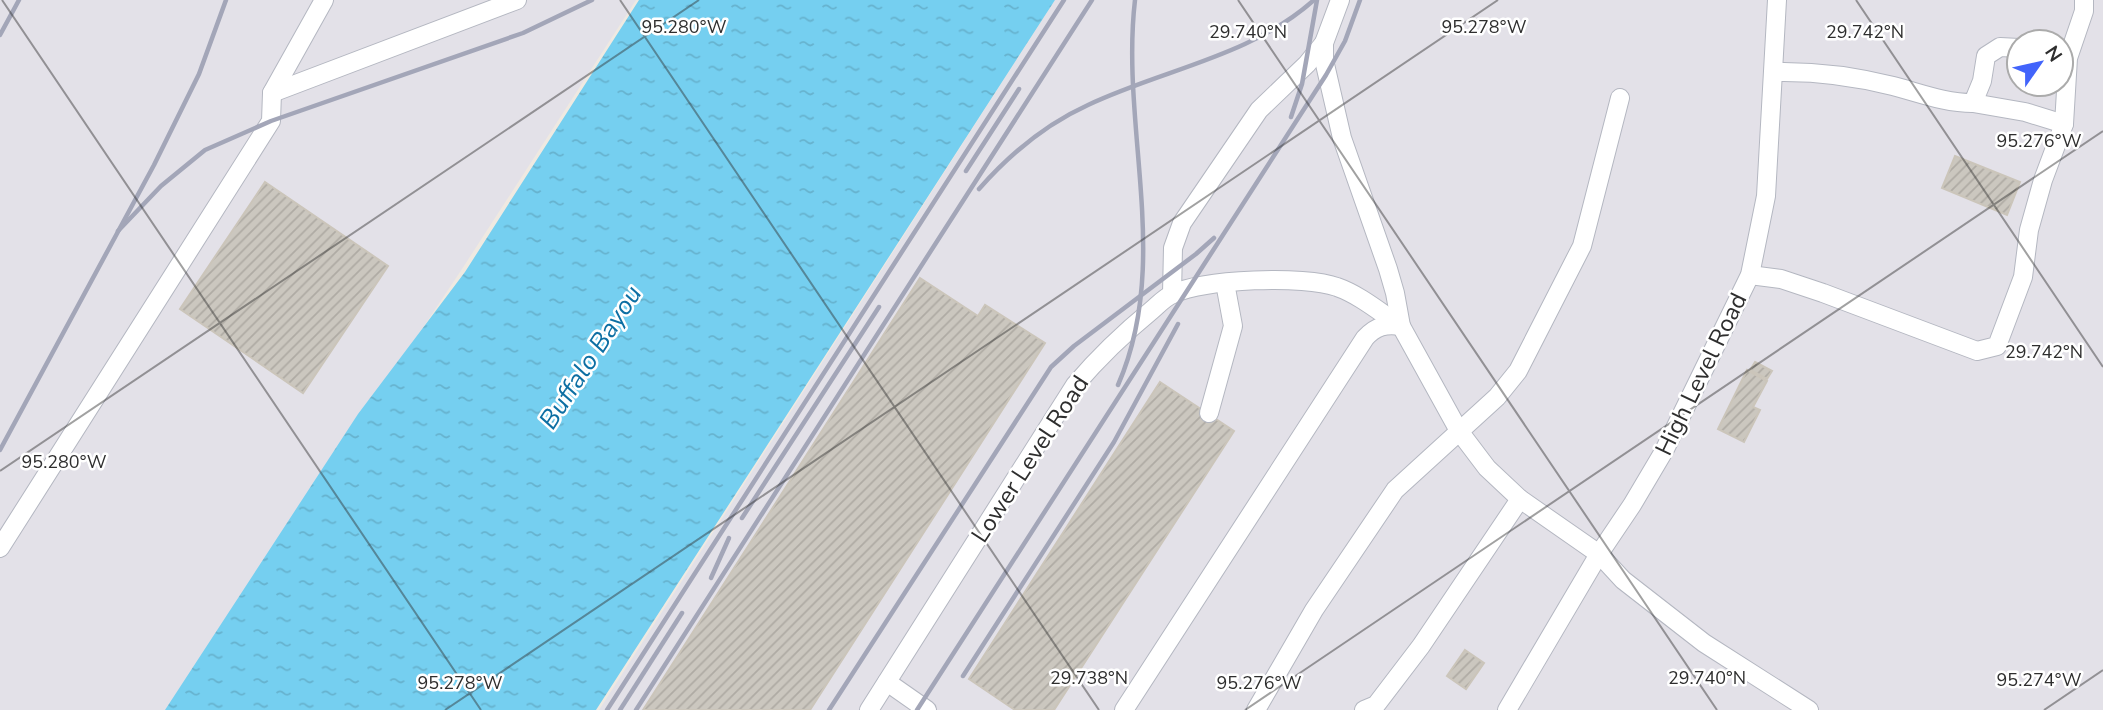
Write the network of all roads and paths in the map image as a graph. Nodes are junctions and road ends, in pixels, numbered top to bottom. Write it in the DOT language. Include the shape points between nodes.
graph roads {
  1 [pos="324,0"];
  2 [pos="517,0"];
  3 [pos="1340,0"];
  4 [pos="1777,0"];
  5 [pos="2084,0"];
  6 [pos="2075,32"];
  7 [pos="1324,43"];
  8 [pos="2005,47"];
  9 [pos="1774,72"];
  10 [pos="272,93"];
  11 [pos="1620,98"];
  12 [pos="2064,98"];
  13 [pos="1973,103"];
  14 [pos="2064,124"];
  15 [pos="1750,275"];
  16 [pos="1225,283"];
  17 [pos="1172,294"];
  18 [pos="1401,326"];
  19 [pos="1209,413"];
  20 [pos="1460,431"];
  21 [pos="1520,499"];
  22 [pos="0,548"];
  23 [pos="1599,554"];
  24 [pos="887,682"];
  25 [pos="1260,709"];
  26 [pos="869,710"];
  27 [pos="928,710"];
  28 [pos="1124,710"];
  29 [pos="1364,710"];
  30 [pos="1507,710"];
  31 [pos="1809,710"];
  1 -- 10 [label="lane"];
  2 -- 10 [label="lane"];
  3 -- 7 [label="lane"];
  4 -- 9 [label="lane, High Level Road"];
  5 -- 6 [label="lane"];
  7 -- 17 [label="lane" via="1259,110 1182,223 1173,248"];
  7 -- 18 [label="lane" via="1326,75 1342,138 1392,281"];
  8 -- 13 [label="lane" via="1986,56"];
  9 -- 13 [label="lane" via="1835,74 1952,103"];
  9 -- 15 [label="lane, High Level Road" via="1766,196"];
  10 -- 22 [label="lane" via="271,121"];
  11 -- 20 [label="lane" via="1582,246 1518,371"];
  12 -- 14 [label="lane"];
  13 -- 14 [label="lane"];
  14 -- 15 [label="lane" via="2029,230 2023,277 1997,346 1977,351 1781,279"];
  15 -- 23 [label="lane, High Level Road" via="1664,451"];
  16 -- 17 [label="lane, Lower Level Road"];
  16 -- 18 [label="lane, Lower Level Road" via="1285,281 1336,286"];
  16 -- 19 [label="lane" via="1233,326"];
  17 -- 24 [label="lane, Lower Level Road" via="1075,385"];
  18 -- 20 [label="lane"];
  18 -- 28 [label="lane" via="1382,326 1366,338"];
  20 -- 21 [label="lane" via="1487,468"];
  20 -- 25 [label="lane" via="1395,490 1314,610"];
  21 -- 23 [label="lane"];
  21 -- 29 [label="lane" via="1421,646 1376,705"];
  23 -- 30 [label="lane, High Level Road"];
  23 -- 31 [label="lane" via="1630,585 1704,643"];
  24 -- 26 [label="lane, Lower Level Road"];
  24 -- 27 [label="lane"];
}
